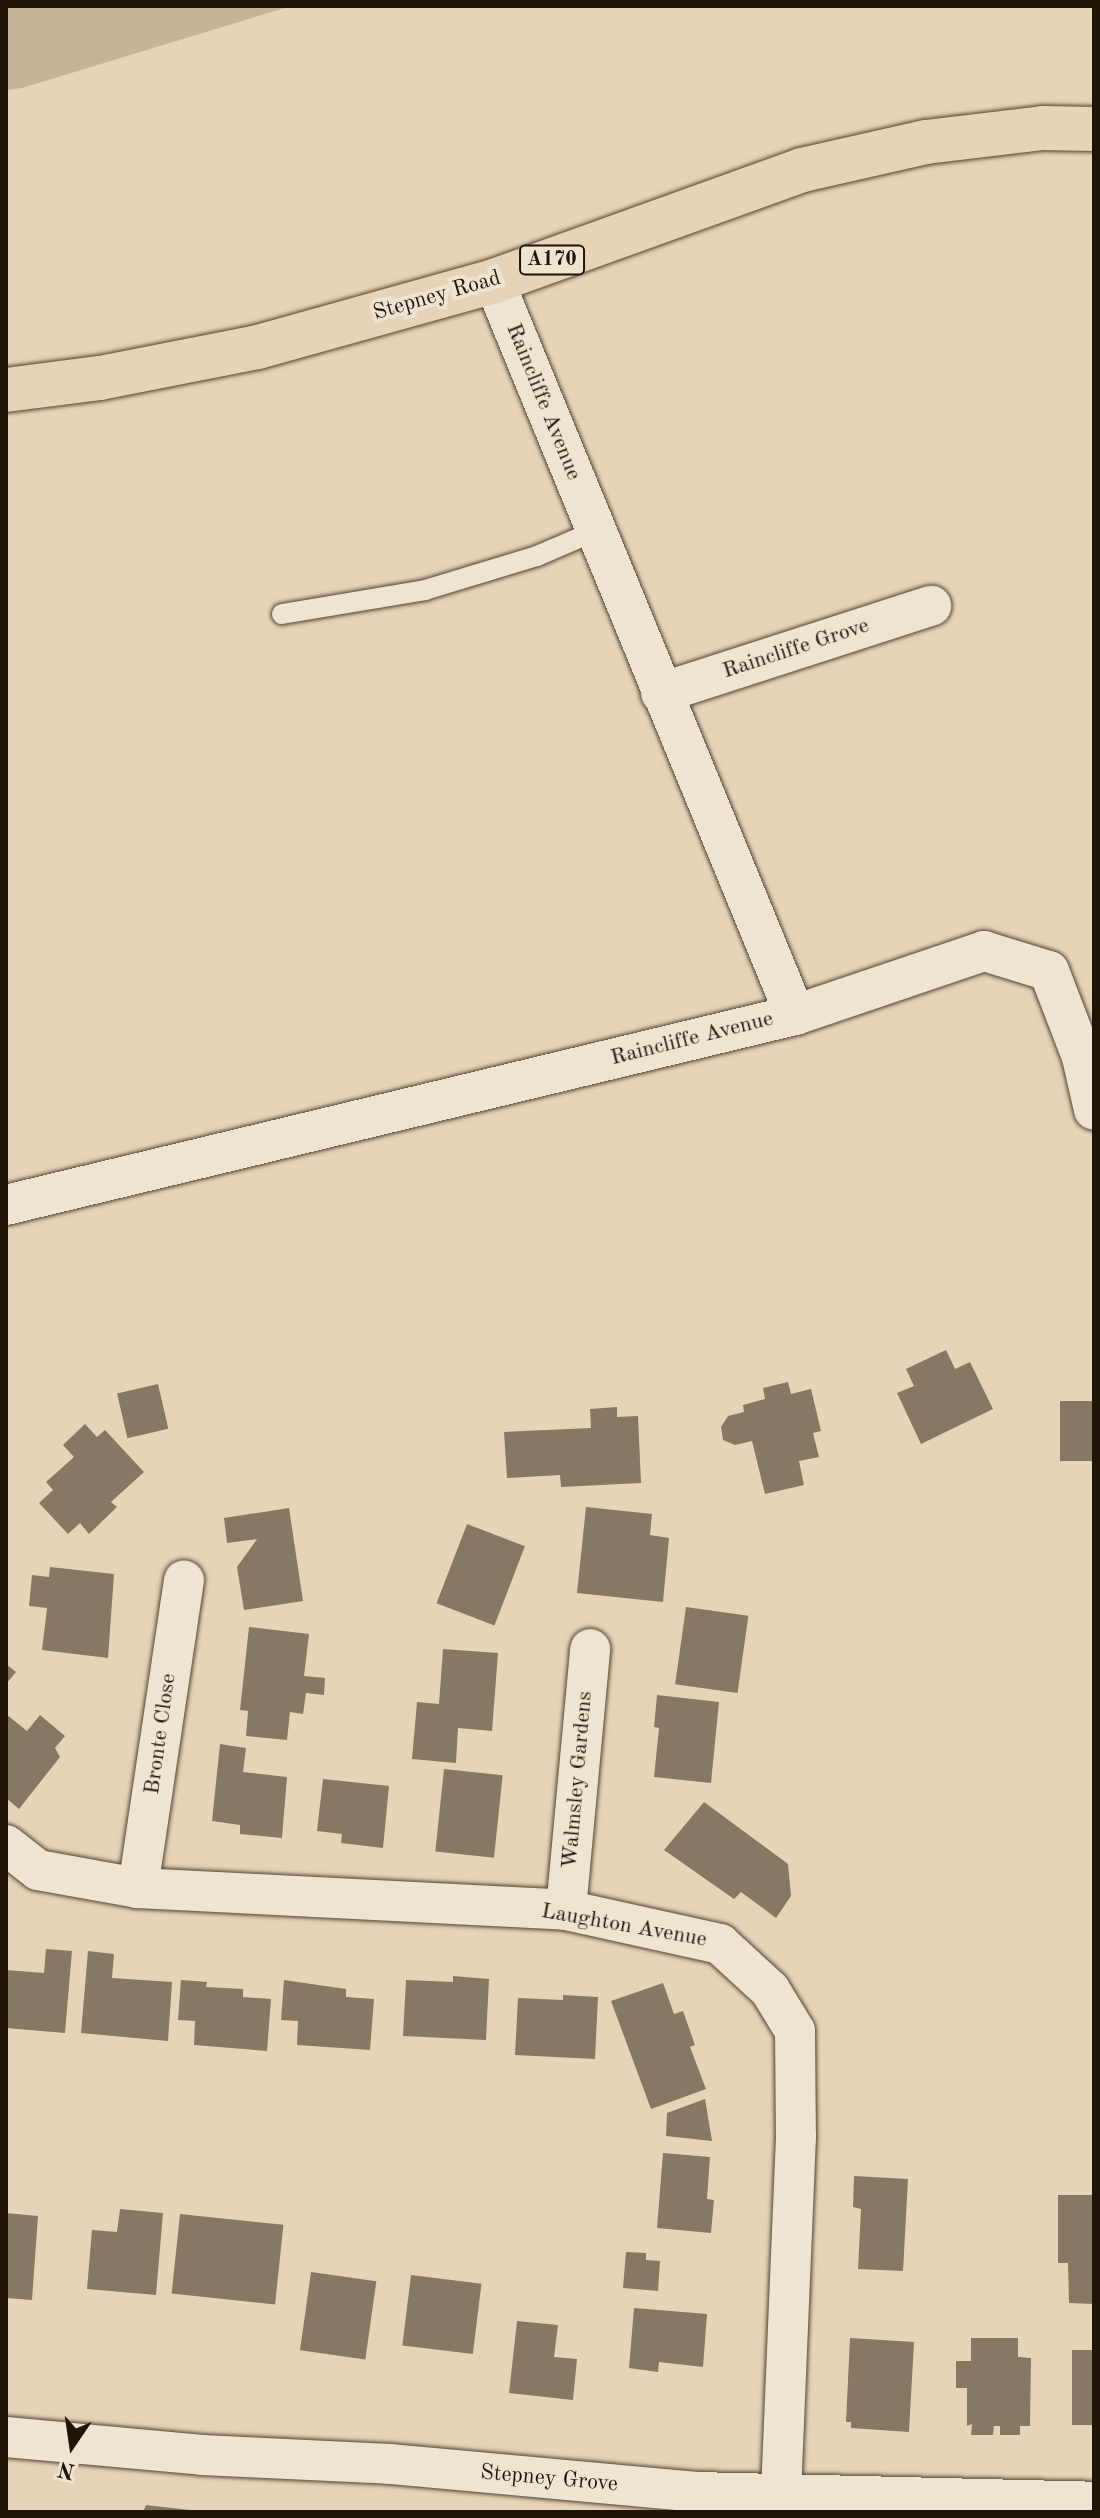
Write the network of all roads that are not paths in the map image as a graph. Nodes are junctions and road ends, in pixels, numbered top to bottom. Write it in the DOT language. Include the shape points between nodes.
graph roads {
  1 [pos="1094,129"];
  2 [pos="494,281"];
  3 [pos="6,390"];
  4 [pos="595,531"];
  5 [pos="931,606"];
  6 [pos="282,614"];
  7 [pos="661,693"];
  8 [pos="795,1015"];
  9 [pos="1094,1110"];
  10 [pos="6,1205"];
  11 [pos="184,1580"];
  12 [pos="590,1649"];
  13 [pos="6,1845"];
  14 [pos="138,1888"];
  15 [pos="566,1910"];
  16 [pos="6,2437"];
  17 [pos="781,2494"];
  18 [pos="1094,2502"];
  1 -- 2 [label="highway, Stepney Road / A170" via="1043,128 926,142 802,170"];
  2 -- 3 [label="highway, Stepney Road / A170" via="258,347"];
  2 -- 4 [label="street, Raincliffe Avenue"];
  4 -- 6 [label="lane" via="537,556 425,590"];
  4 -- 7 [label="street, Raincliffe Avenue"];
  5 -- 7 [label="street, Raincliffe Grove"];
  7 -- 8 [label="street, Raincliffe Avenue"];
  8 -- 9 [label="street" via="984,951 1049,971 1082,1057"];
  8 -- 10 [label="street, Raincliffe Avenue"];
  11 -- 14 [label="street, Bronte Close"];
  12 -- 15 [label="street, Walmsley Gardens"];
  13 -- 14 [label="street, Laughton Avenue" via="38,1870"];
  14 -- 15 [label="street, Laughton Avenue"];
  15 -- 17 [label="street, Laughton Avenue" via="720,1944 770,1990 795,2031 796,2136"];
  16 -- 17 [label="street, Stepney Grove" via="696,2492"];
  17 -- 18 [label="street, Stepney Grove"];
}
